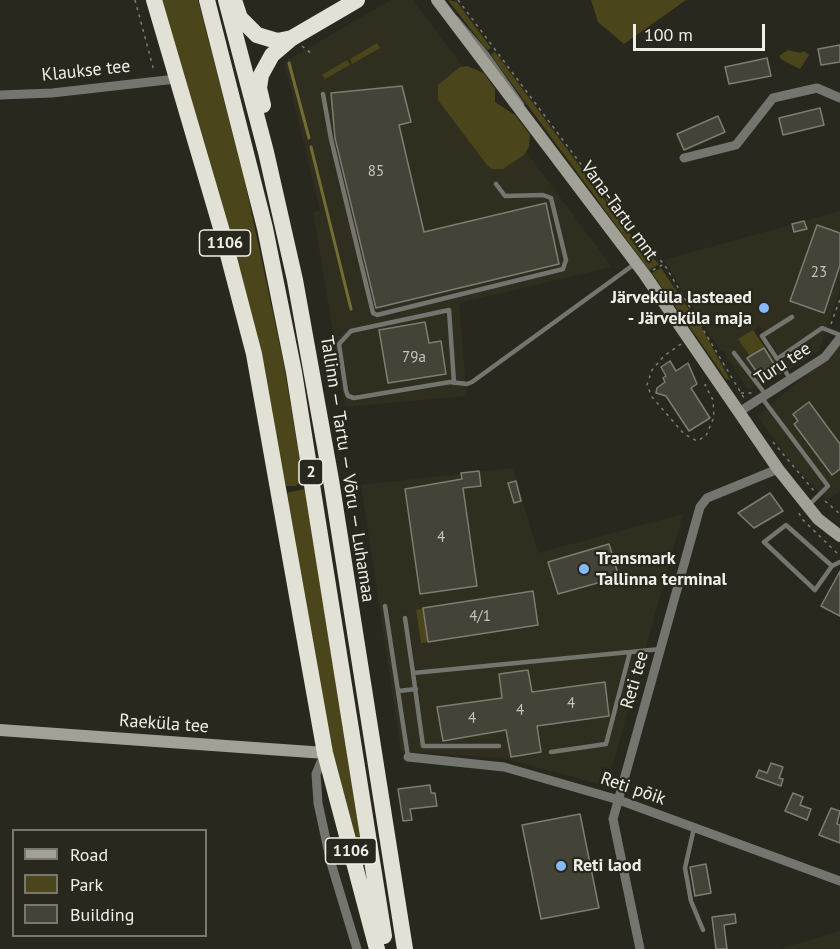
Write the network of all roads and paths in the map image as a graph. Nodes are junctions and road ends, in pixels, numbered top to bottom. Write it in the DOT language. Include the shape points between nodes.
graph roads {
  1 [pos="135,0"];
  2 [pos="153,0"];
  3 [pos="207,0"];
  4 [pos="226,0"];
  5 [pos="235,0"];
  6 [pos="357,0"];
  7 [pos="458,0"];
  8 [pos="440,4"];
  9 [pos="292,38"];
  10 [pos="176,79"];
  11 [pos="157,81"];
  12 [pos="323,94"];
  13 [pos="0,95"];
  14 [pos="840,98"];
  15 [pos="546,142"];
  16 [pos="266,152"];
  17 [pos="684,158"];
  18 [pos="496,184"];
  19 [pos="636,263"];
  20 [pos="664,264"];
  21 [pos="645,275"];
  22 [pos="840,299"];
  23 [pos="792,317"];
  24 [pos="829,331"];
  25 [pos="840,337"];
  26 [pos="689,339"];
  27 [pos="734,353"];
  28 [pos="777,359"];
  29 [pos="716,378"];
  30 [pos="791,380"];
  31 [pos="454,383"];
  32 [pos="741,393"];
  33 [pos="763,394"];
  34 [pos="745,400"];
  35 [pos="739,412"];
  36 [pos="769,436"];
  37 [pos="778,469"];
  38 [pos="332,486"];
  39 [pos="814,491"];
  40 [pos="826,502"];
  41 [pos="342,504"];
  42 [pos="803,508"];
  43 [pos="840,514"];
  44 [pos="818,519"];
  45 [pos="840,526"];
  46 [pos="347,536"];
  47 [pos="840,536"];
  48 [pos="840,542"];
  49 [pos="840,555"];
  50 [pos="840,562"];
  51 [pos="832,566"];
  52 [pos="346,575"];
  53 [pos="385,606"];
  54 [pos="405,618"];
  55 [pos="661,649"];
  56 [pos="630,652"];
  57 [pos="413,673"];
  58 [pos="416,689"];
  59 [pos="398,691"];
  60 [pos="0,730"];
  61 [pos="499,746"];
  62 [pos="551,752"];
  63 [pos="325,753"];
  64 [pos="408,757"];
  65 [pos="619,800"];
  66 [pos="694,828"];
  67 [pos="840,881"];
  68 [pos="703,930"];
  69 [pos="357,949"];
  70 [pos="377,949"];
  71 [pos="386,949"];
  72 [pos="405,949"];
  73 [pos="640,949"];
  1 -- 11 [label="path"];
  2 -- 10 [label="highway, 1106"];
  3 -- 71 [label="highway, Tallinn — Tartu — Võru — Luhamaa / 2" via="265,228 294,372"];
  4 -- 16 [label="highway, Tallinn — Tartu — Võru — Luhamaa / 2"];
  5 -- 9 [label="highway" via="240,18 257,35 277,41"];
  6 -- 9 [label="highway"];
  7 -- 20 [label="path" via="640,242"];
  8 -- 15 [label="street, Vana-Tartu mnt"];
  8 -- 15 [label="lane" via="462,22 488,54"];
  9 -- 16 [label="highway" via="272,55 261,75"];
  10 -- 11 [label="street, Klaukse tee"];
  10 -- 63 [label="highway, 1106" via="254,354"];
  11 -- 13 [label="street, Klaukse tee"];
  12 -- 18 [label="lane" via="373,313 562,268 566,260 550,198 505,196"];
  14 -- 17 [label="street" via="817,88 773,98 736,145"];
  15 -- 19 [label="street, Vana-Tartu mnt"];
  16 -- 38 [label="highway, Tallinn — Tartu — Võru — Luhamaa / 2" via="295,280"];
  19 -- 21 [label="street, Vana-Tartu mnt"];
  19 -- 31 [label="lane" via="472,382"];
  20 -- 21 [label="path"];
  20 -- 32 [label="path"];
  21 -- 26 [label="street, Vana-Tartu mnt"];
  22 -- 24 [label="path"];
  23 -- 28 [label="lane" via="762,336"];
  24 -- 25 [label="lane"];
  24 -- 28 [label="lane" via="822,328"];
  25 -- 30 [label="street, Turu tee" via="825,357"];
  26 -- 29 [label="street, Vana-Tartu mnt"];
  26 -- 29 [label="path" via="664,356 652,370 647,385 652,397 677,426 697,441 712,428 713,400 705,385"];
  27 -- 33 [label="lane"];
  28 -- 30 [label="lane"];
  29 -- 35 [label="street, Vana-Tartu mnt"];
  30 -- 33 [label="street, Turu tee"];
  31 -- 31 [label="lane" via="348,396 339,344 351,331 448,310"];
  32 -- 33 [label="path"];
  32 -- 34 [label="path"];
  33 -- 35 [label="street, Turu tee"];
  33 -- 42 [label="lane" via="828,486"];
  35 -- 37 [label="street, Vana-Tartu mnt"];
  36 -- 39 [label="path"];
  37 -- 42 [label="street, Vana-Tartu mnt"];
  37 -- 55 [label="street, Reti tee" via="707,498 700,507"];
  38 -- 41 [label="lane"];
  38 -- 52 [label="highway, Tallinn — Tartu — Võru — Luhamaa / 2"];
  40 -- 43 [label="path"];
  42 -- 44 [label="street, Vana-Tartu mnt"];
  42 -- 45 [label="street, Vana-Tartu mnt"];
  42 -- 49 [label="path" via="801,519"];
  44 -- 47 [label="street, Vana-Tartu mnt"];
  44 -- 48 [label="lane"];
  46 -- 52 [label="lane"];
  50 -- 51 [label="lane"];
  51 -- 51 [label="lane" via="815,591 764,542 786,525"];
  52 -- 72 [label="highway, Tallinn — Tartu — Võru — Luhamaa / 2"];
  53 -- 59 [label="lane"];
  54 -- 57 [label="lane"];
  55 -- 56 [label="lane"];
  55 -- 65 [label="street, Reti tee"];
  56 -- 57 [label="lane"];
  56 -- 62 [label="lane" via="606,744"];
  57 -- 58 [label="lane"];
  58 -- 59 [label="lane"];
  58 -- 61 [label="lane" via="423,746"];
  59 -- 64 [label="lane"];
  60 -- 63 [label="street, Raeküla tee"];
  63 -- 69 [label="street" via="316,774 318,803"];
  63 -- 70 [label="highway, 1106"];
  64 -- 65 [label="street, Reti põik" via="504,767"];
  65 -- 66 [label="street, Reti põik"];
  65 -- 73 [label="street, Reti tee" via="613,819"];
  66 -- 67 [label="street, Reti põik"];
  66 -- 68 [label="lane" via="686,879"];
}
